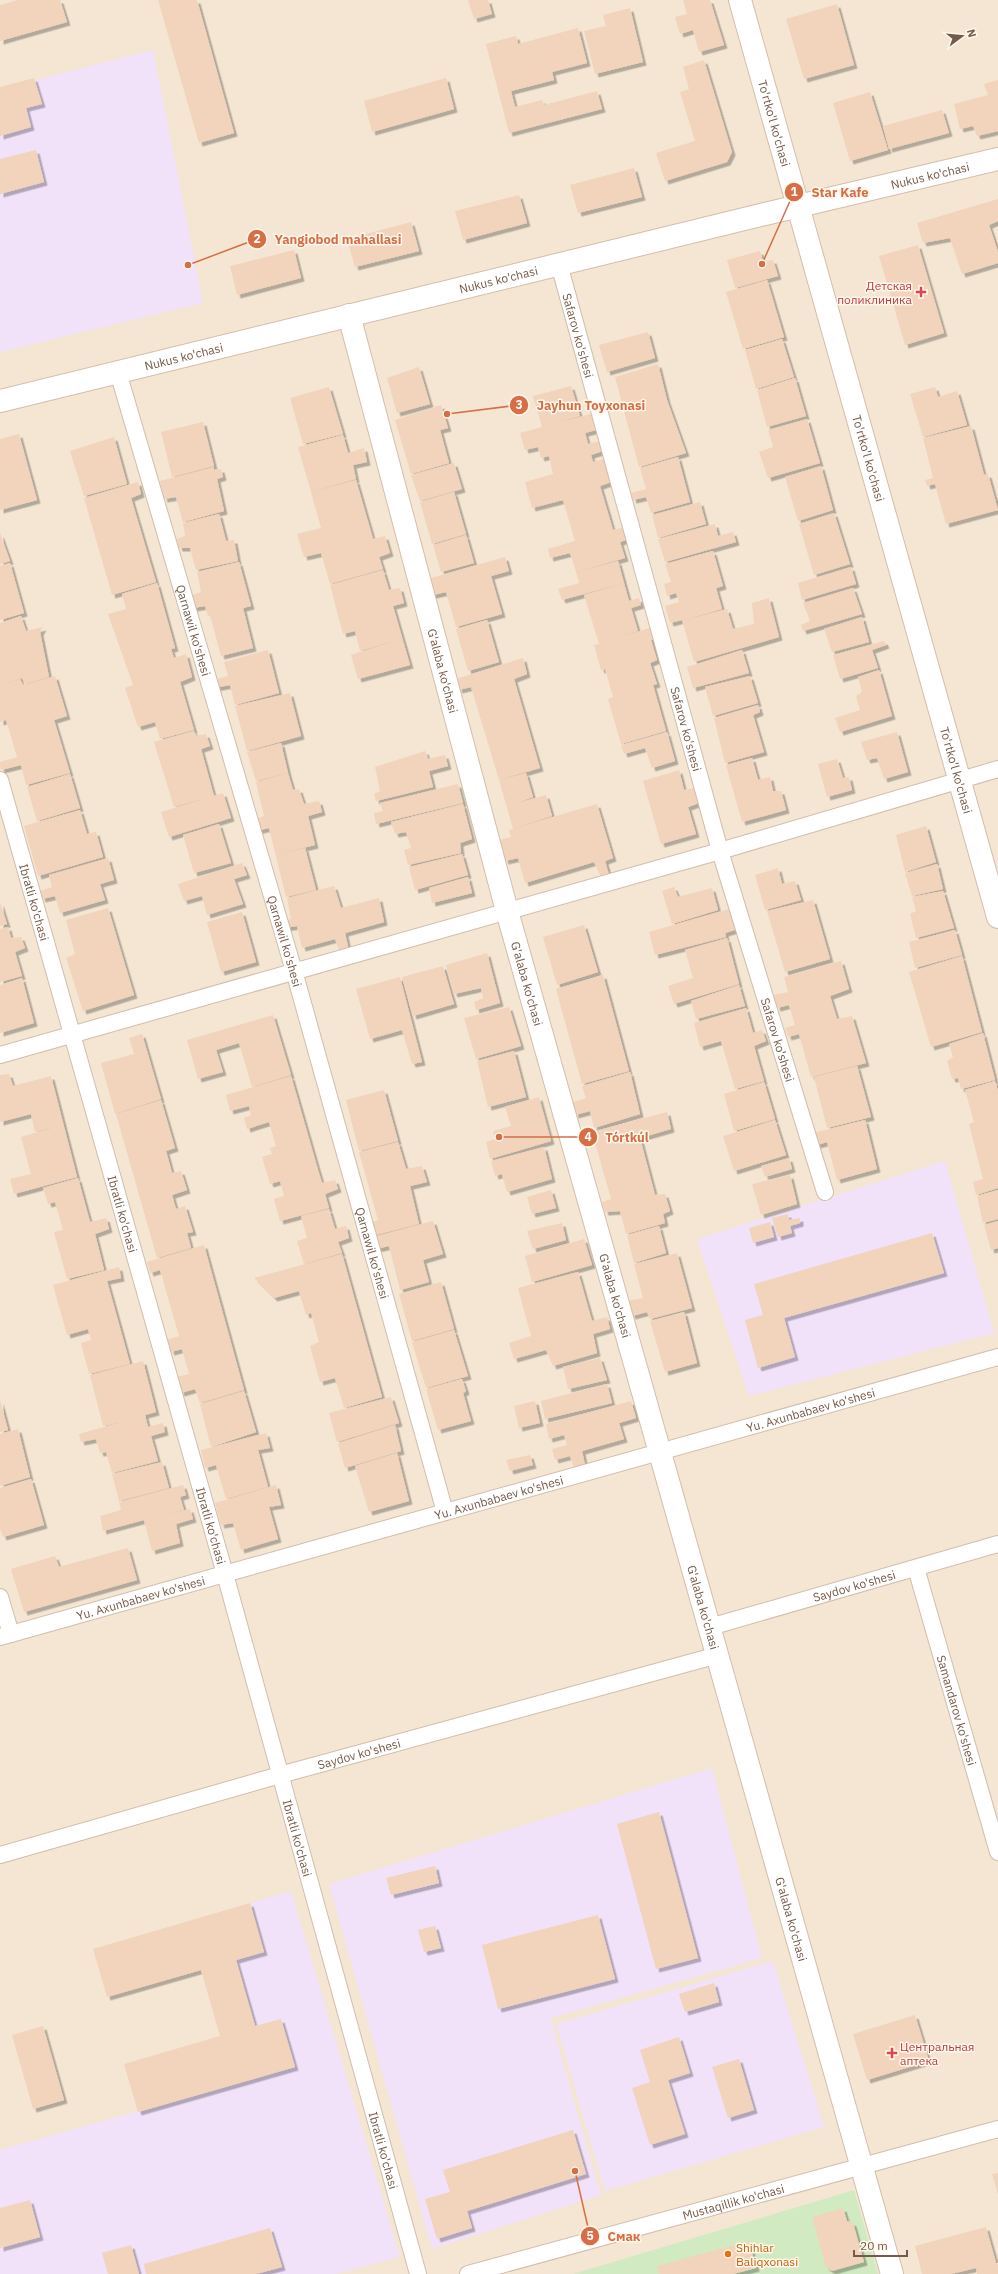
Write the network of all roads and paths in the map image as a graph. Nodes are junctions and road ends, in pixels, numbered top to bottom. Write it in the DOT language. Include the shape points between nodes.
graph roads {
  1 [pos="740,0"];
  2 [pos="998,159"];
  3 [pos="797,206"];
  4 [pos="559,264"];
  5 [pos="349,315"];
  6 [pos="118,372"];
  7 [pos="0,401"];
  8 [pos="998,769"];
  9 [pos="959,779"];
  10 [pos="0,780"];
  11 [pos="720,851"];
  12 [pos="507,911"];
  13 [pos="998,917"];
  14 [pos="294,971"];
  15 [pos="70,1034"];
  16 [pos="0,1055"];
  17 [pos="824,1192"];
  18 [pos="998,1357"];
  19 [pos="661,1452"];
  20 [pos="445,1512"];
  21 [pos="998,1544"];
  22 [pos="916,1568"];
  23 [pos="225,1574"];
  24 [pos="0,1597"];
  25 [pos="710,1627"];
  26 [pos="5,1636"];
  27 [pos="718,1655"];
  28 [pos="280,1775"];
  29 [pos="998,1852"];
  30 [pos="0,1855"];
  31 [pos="998,2129"];
  32 [pos="861,2167"];
  33 [pos="418,2274"];
  34 [pos="468,2274"];
  35 [pos="892,2274"];
  1 -- 3 [label="street, To'rtko'l ko'chasi"];
  2 -- 3 [label="street, Nukus ko'chasi"];
  3 -- 4 [label="street, Nukus ko'chasi"];
  3 -- 9 [label="street, To'rtko'l ko'chasi"];
  4 -- 5 [label="street, Nukus ko'chasi"];
  4 -- 11 [label="street, Safarov ko'shesi"];
  5 -- 6 [label="street, Nukus ko'chasi"];
  5 -- 12 [label="street, G'alaba ko'chasi"];
  6 -- 7 [label="street, Nukus ko'chasi"];
  6 -- 14 [label="street, Qarnawil ko'shesi"];
  8 -- 9 [label="street"];
  9 -- 11 [label="street"];
  9 -- 13 [label="street, To'rtko'l ko'chasi"];
  10 -- 15 [label="street, Ibratli ko'chasi"];
  11 -- 12 [label="street"];
  11 -- 17 [label="street, Safarov ko'shesi"];
  12 -- 14 [label="street"];
  12 -- 19 [label="street, G'alaba ko'chasi"];
  14 -- 15 [label="street"];
  14 -- 20 [label="street, Qarnawil ko'shesi"];
  15 -- 16 [label="street"];
  15 -- 23 [label="street, Ibratli ko'chasi"];
  18 -- 19 [label="street, Yu. Axunbabaev ko'shesi"];
  19 -- 20 [label="street, Yu. Axunbabaev ko'shesi"];
  19 -- 25 [label="street, G'alaba ko'chasi"];
  20 -- 23 [label="street, Yu. Axunbabaev ko'shesi"];
  21 -- 22 [label="street, Saydov ko'shesi"];
  22 -- 25 [label="street, Saydov ko'shesi"];
  22 -- 29 [label="street, Samandarov ko'shesi"];
  23 -- 26 [label="street, Yu. Axunbabaev ko'shesi"];
  23 -- 28 [label="street, Ibratli ko'chasi"];
  24 -- 26 [label="street"];
  25 -- 27 [label="street, G'alaba ko'chasi"];
  27 -- 28 [label="street, Saydov ko'shesi"];
  27 -- 32 [label="street, G'alaba ko'chasi"];
  28 -- 30 [label="street, Saydov ko'shesi"];
  28 -- 33 [label="street, Ibratli ko'chasi"];
  31 -- 32 [label="street, Mustaqillik ko'chasi"];
  32 -- 34 [label="street, Mustaqillik ko'chasi"];
  32 -- 35 [label="street, G'alaba ko'chasi"];
}
